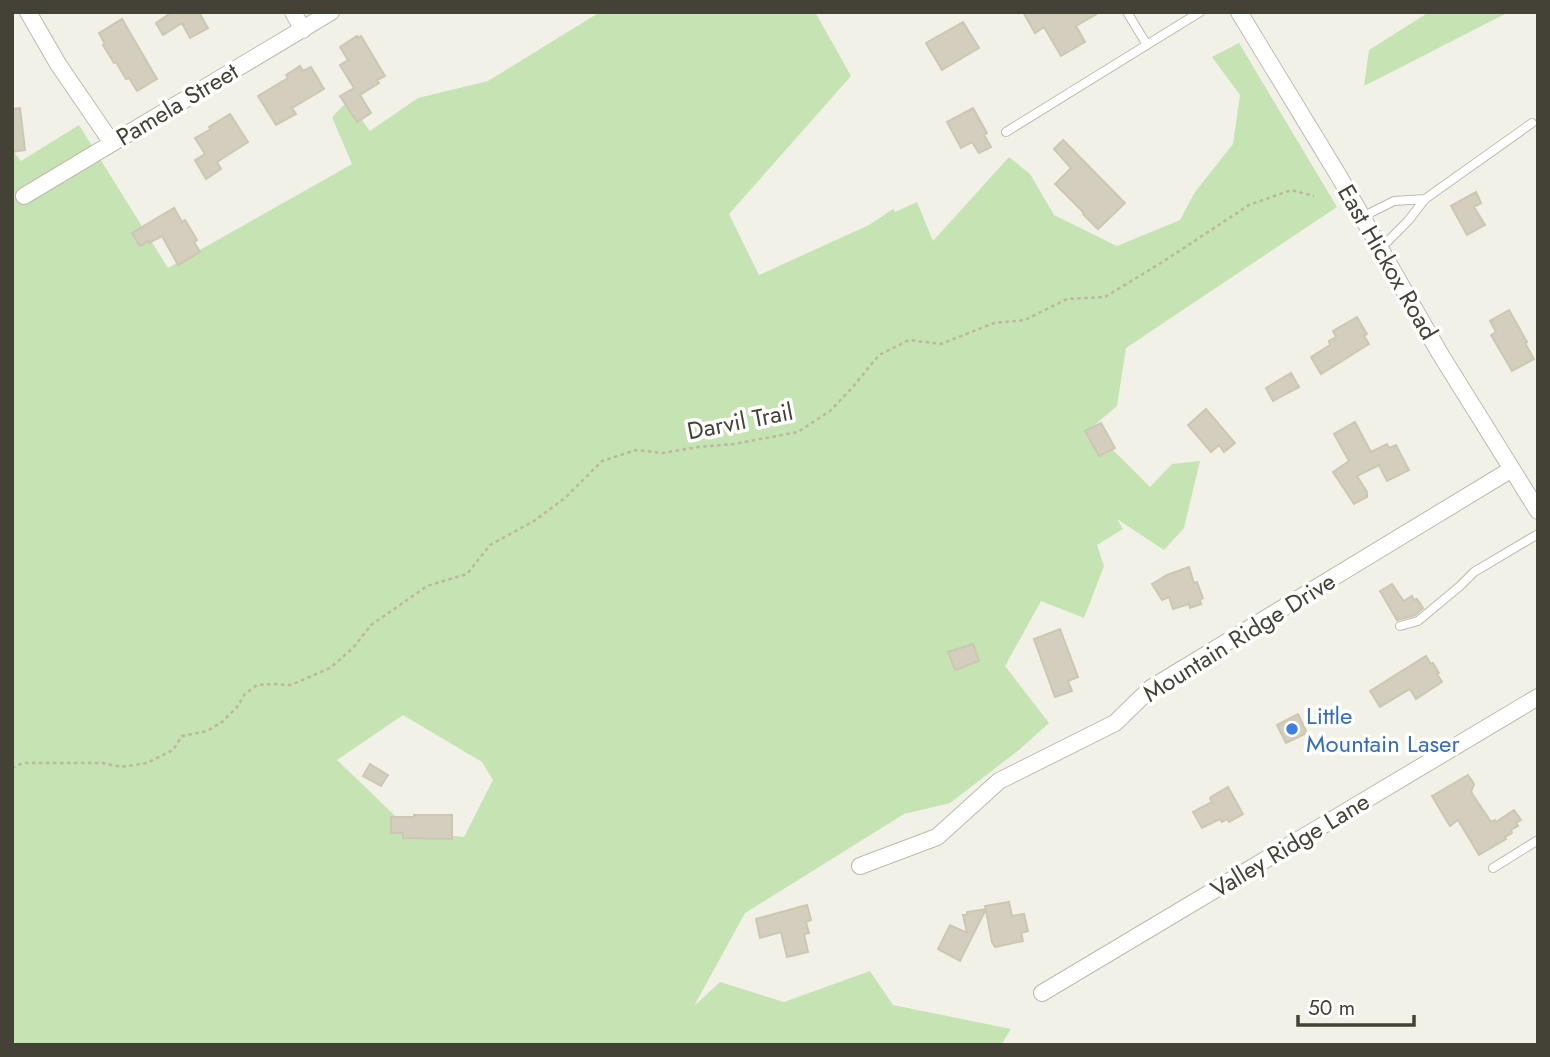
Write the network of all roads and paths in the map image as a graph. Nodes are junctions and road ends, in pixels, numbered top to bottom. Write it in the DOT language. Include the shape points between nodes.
graph roads {
  1 [pos="28,12"];
  2 [pos="293,12"];
  3 [pos="331,12"];
  4 [pos="1127,12"];
  5 [pos="1200,12"];
  6 [pos="1239,12"];
  7 [pos="303,30"];
  8 [pos="1147,45"];
  9 [pos="1532,123"];
  10 [pos="1006,132"];
  11 [pos="112,143"];
  12 [pos="24,196"];
  13 [pos="1314,196"];
  14 [pos="1424,199"];
  15 [pos="1362,217"];
  16 [pos="1380,249"];
  17 [pos="1512,469"];
  18 [pos="1538,511"];
  19 [pos="1538,534"];
  20 [pos="1400,626"];
  21 [pos="1538,697"];
  22 [pos="12,768"];
  23 [pos="1538,840"];
  24 [pos="860,866"];
  25 [pos="1493,867"];
  26 [pos="1042,993"];
  1 -- 11 [label="street"];
  2 -- 7 [label="street"];
  3 -- 7 [label="street, Pamela Street"];
  4 -- 8 [label="lane"];
  5 -- 8 [label="lane"];
  6 -- 15 [label="street, East Hickox Road"];
  7 -- 11 [label="street, Pamela Street"];
  8 -- 10 [label="lane"];
  9 -- 14 [label="lane"];
  11 -- 12 [label="street, Pamela Street"];
  13 -- 22 [label="path, Darvil Trail" via="1291,190 1249,205 1105,297 1067,299 1025,320 994,323 941,344 909,340 878,355 830,411 798,432 663,453 636,450 602,461 565,498 490,545 467,574 427,586 371,625 330,668 291,685 257,685 222,722 207,731 182,736 173,750 147,764 23,764"];
  14 -- 15 [label="lane" via="1394,201"];
  14 -- 16 [label="lane"];
  15 -- 16 [label="street, East Hickox Road"];
  16 -- 17 [label="street, East Hickox Road"];
  17 -- 18 [label="street, East Hickox Road"];
  17 -- 24 [label="street, Mountain Ridge Drive" via="1151,688 1115,723 999,781 937,837"];
  19 -- 20 [label="lane" via="1474,572 1418,621"];
  21 -- 26 [label="street, Valley Ridge Lane"];
  23 -- 25 [label="lane"];
}
